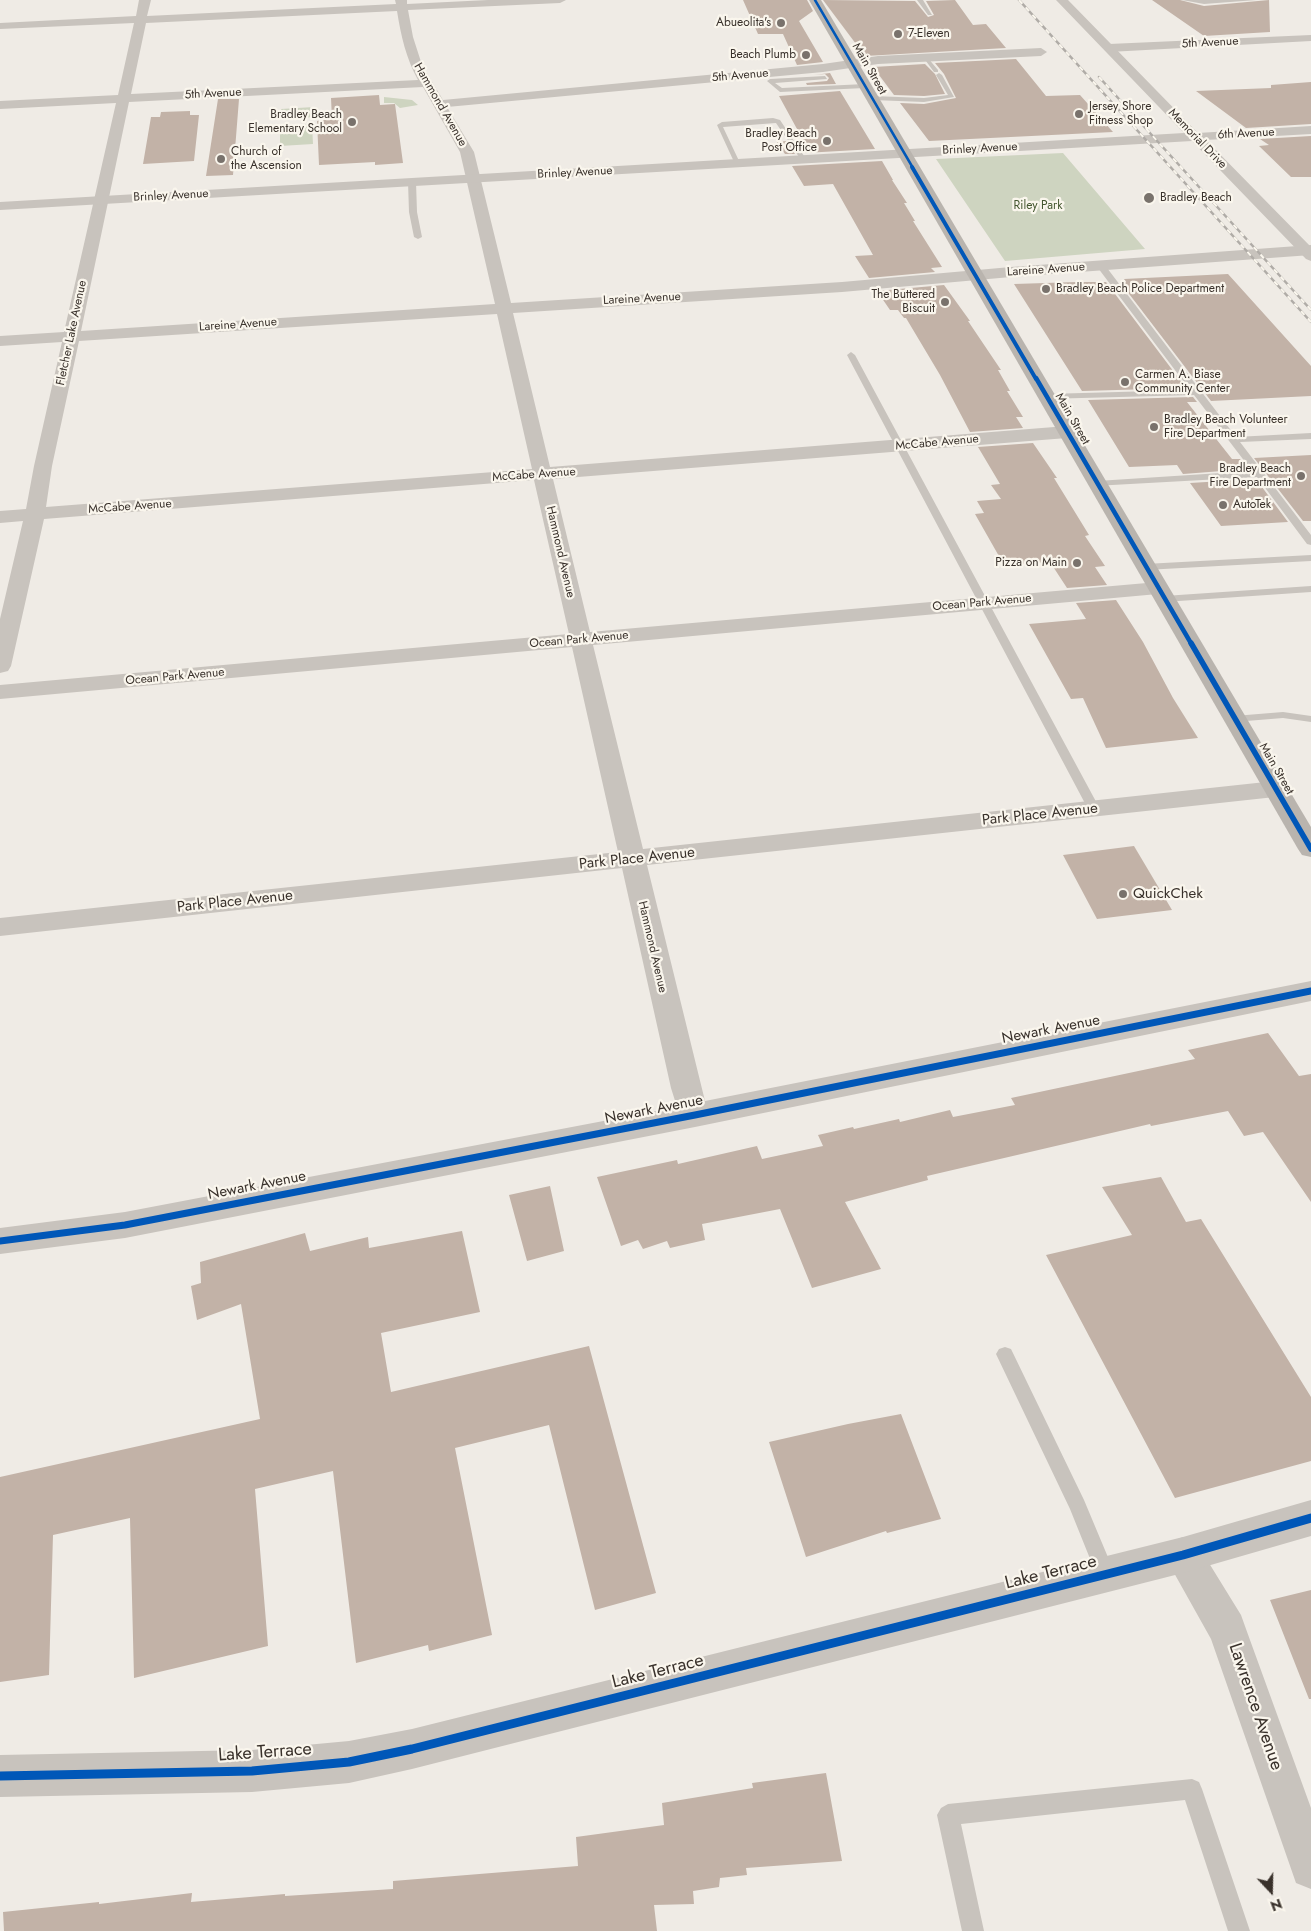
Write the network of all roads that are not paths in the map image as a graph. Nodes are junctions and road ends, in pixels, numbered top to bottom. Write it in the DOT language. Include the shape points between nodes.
graph roads {
  1 [pos="144,0"];
  2 [pos="560,0"];
  3 [pos="815,0"];
  4 [pos="920,0"];
  5 [pos="1062,0"];
  6 [pos="1186,0"];
  7 [pos="1253,0"];
  8 [pos="401,4"];
  9 [pos="930,14"];
  10 [pos="141,19"];
  11 [pos="0,26"];
  12 [pos="1311,38"];
  13 [pos="1109,48"];
  14 [pos="1041,52"];
  15 [pos="925,58"];
  16 [pos="938,73"];
  17 [pos="825,78"];
  18 [pos="861,81"];
  19 [pos="426,83"];
  20 [pos="123,99"];
  21 [pos="439,104"];
  22 [pos="0,105"];
  23 [pos="1311,130"];
  24 [pos="1194,137"];
  25 [pos="1151,139"];
  26 [pos="791,141"];
  27 [pos="906,153"];
  28 [pos="737,163"];
  29 [pos="473,179"];
  30 [pos="412,182"];
  31 [pos="100,200"];
  32 [pos="0,206"];
  33 [pos="418,237"];
  34 [pos="1309,252"];
  35 [pos="1101,266"];
  36 [pos="977,276"];
  37 [pos="503,308"];
  38 [pos="72,336"];
  39 [pos="0,341"];
  40 [pos="851,355"];
  41 [pos="1196,392"];
  42 [pos="1047,397"];
  43 [pos="1068,432"];
  44 [pos="1311,436"];
  45 [pos="1232,440"];
  46 [pos="900,446"];
  47 [pos="542,474"];
  48 [pos="1258,474"];
  49 [pos="1098,484"];
  50 [pos="35,514"];
  51 [pos="0,517"];
  52 [pos="1311,542"];
  53 [pos="1311,558"];
  54 [pos="1145,567"];
  55 [pos="1311,589"];
  56 [pos="1161,594"];
  57 [pos="983,603"];
  58 [pos="580,640"];
  59 [pos="0,666"];
  60 [pos="0,692"];
  61 [pos="1311,719"];
  62 [pos="1234,720"];
  63 [pos="1275,789"];
  64 [pos="1094,809"];
  65 [pos="1311,849"];
  66 [pos="631,860"];
  67 [pos="0,927"];
  68 [pos="1311,991"];
  69 [pos="694,1115"];
  70 [pos="0,1241"];
  71 [pos="1005,1354"];
  72 [pos="1311,1518"];
  73 [pos="1183,1555"];
  74 [pos="1106,1574"];
  75 [pos="0,1776"];
  76 [pos="1311,1868"];
  77 [pos="973,1931"];
  78 [pos="1238,1931"];
  1 -- 10 [label="street, Fletcher Lake Avenue"];
  2 -- 8 [label="street"];
  3 -- 18 [label="main road, Main Street"];
  4 -- 9 [label="lane"];
  5 -- 13 [label="street, Memorial Drive"];
  6 -- 7 [label="lane"];
  8 -- 10 [label="street"];
  8 -- 19 [label="street, Hammond Avenue" via="416,65"];
  10 -- 11 [label="street"];
  10 -- 20 [label="street, Fletcher Lake Avenue"];
  12 -- 13 [label="street, 5th Avenue"];
  13 -- 24 [label="street, Memorial Drive"];
  14 -- 15 [label="street, 5th Avenue"];
  15 -- 16 [label="lane"];
  15 -- 18 [label="street, 5th Avenue" via="878,60"];
  16 -- 18 [label="lane" via="952,96 910,100"];
  17 -- 18 [label="lane" via="770,81 780,90"];
  18 -- 21 [label="street, 5th Avenue"];
  18 -- 27 [label="main road, Main Street"];
  19 -- 20 [label="street, 5th Avenue"];
  19 -- 21 [label="street, Hammond Avenue"];
  20 -- 22 [label="street, 5th Avenue"];
  20 -- 31 [label="street, Fletcher Lake Avenue"];
  21 -- 29 [label="street, Hammond Avenue" via="467,152"];
  23 -- 24 [label="street, 6th Avenue"];
  24 -- 25 [label="street, 6th Avenue"];
  24 -- 34 [label="street, Memorial Drive"];
  25 -- 27 [label="street, Brinley Avenue"];
  26 -- 28 [label="lane" via="778,121 722,124 719,126"];
  27 -- 28 [label="street, Brinley Avenue" via="799,154"];
  27 -- 36 [label="main road, Main Street"];
  28 -- 29 [label="street, Brinley Avenue"];
  29 -- 30 [label="street, Brinley Avenue"];
  29 -- 37 [label="street, Hammond Avenue"];
  30 -- 31 [label="street, Brinley Avenue"];
  30 -- 33 [label="lane"];
  31 -- 32 [label="street, Brinley Avenue"];
  31 -- 38 [label="street, Fletcher Lake Avenue"];
  34 -- 35 [label="street, Lareine Avenue"];
  35 -- 36 [label="street, Lareine Avenue"];
  35 -- 41 [label="lane"];
  36 -- 37 [label="street, Lareine Avenue"];
  36 -- 42 [label="main road, Main Street"];
  37 -- 38 [label="street, Lareine Avenue"];
  37 -- 47 [label="street, Hammond Avenue"];
  38 -- 39 [label="street, Lareine Avenue"];
  38 -- 50 [label="street, Fletcher Lake Avenue"];
  40 -- 46 [label="lane"];
  41 -- 42 [label="lane"];
  41 -- 45 [label="lane"];
  42 -- 43 [label="main road, Main Street"];
  43 -- 46 [label="street, McCabe Avenue"];
  43 -- 49 [label="main road, Main Street"];
  44 -- 45 [label="lane"];
  45 -- 48 [label="lane"];
  46 -- 47 [label="street, McCabe Avenue"];
  46 -- 57 [label="lane"];
  47 -- 50 [label="street, McCabe Avenue"];
  47 -- 58 [label="street, Hammond Avenue"];
  48 -- 49 [label="lane"];
  48 -- 52 [label="lane"];
  49 -- 54 [label="main road, Main Street"];
  50 -- 51 [label="street, McCabe Avenue"];
  50 -- 59 [label="street, Fletcher Lake Avenue"];
  53 -- 54 [label="lane"];
  54 -- 56 [label="main road, Main Street"];
  55 -- 56 [label="lane"];
  56 -- 57 [label="street, Ocean Park Avenue"];
  56 -- 62 [label="main road, Main Street"];
  57 -- 58 [label="street, Ocean Park Avenue"];
  57 -- 64 [label="lane"];
  58 -- 60 [label="street, Ocean Park Avenue"];
  58 -- 66 [label="street, Hammond Avenue"];
  61 -- 62 [label="lane" via="1283,715"];
  62 -- 63 [label="main road, Main Street"];
  63 -- 64 [label="street, Park Place Avenue"];
  63 -- 65 [label="main road, Main Street"];
  64 -- 66 [label="street, Park Place Avenue"];
  66 -- 67 [label="street, Park Place Avenue"];
  66 -- 69 [label="street, Hammond Avenue"];
  68 -- 69 [label="street, Newark Avenue"];
  69 -- 70 [label="street, Newark Avenue" via="125,1224"];
  71 -- 74 [label="lane" via="1078,1506"];
  72 -- 73 [label="street, Lake Terrace"];
  73 -- 74 [label="street, Lake Terrace"];
  73 -- 76 [label="street, Lawrence Avenue" via="1227,1629"];
  74 -- 75 [label="street, Lake Terrace" via="412,1749 349,1762 252,1771"];
  77 -- 78 [label="lane" via="948,1814 1192,1790"];
}
